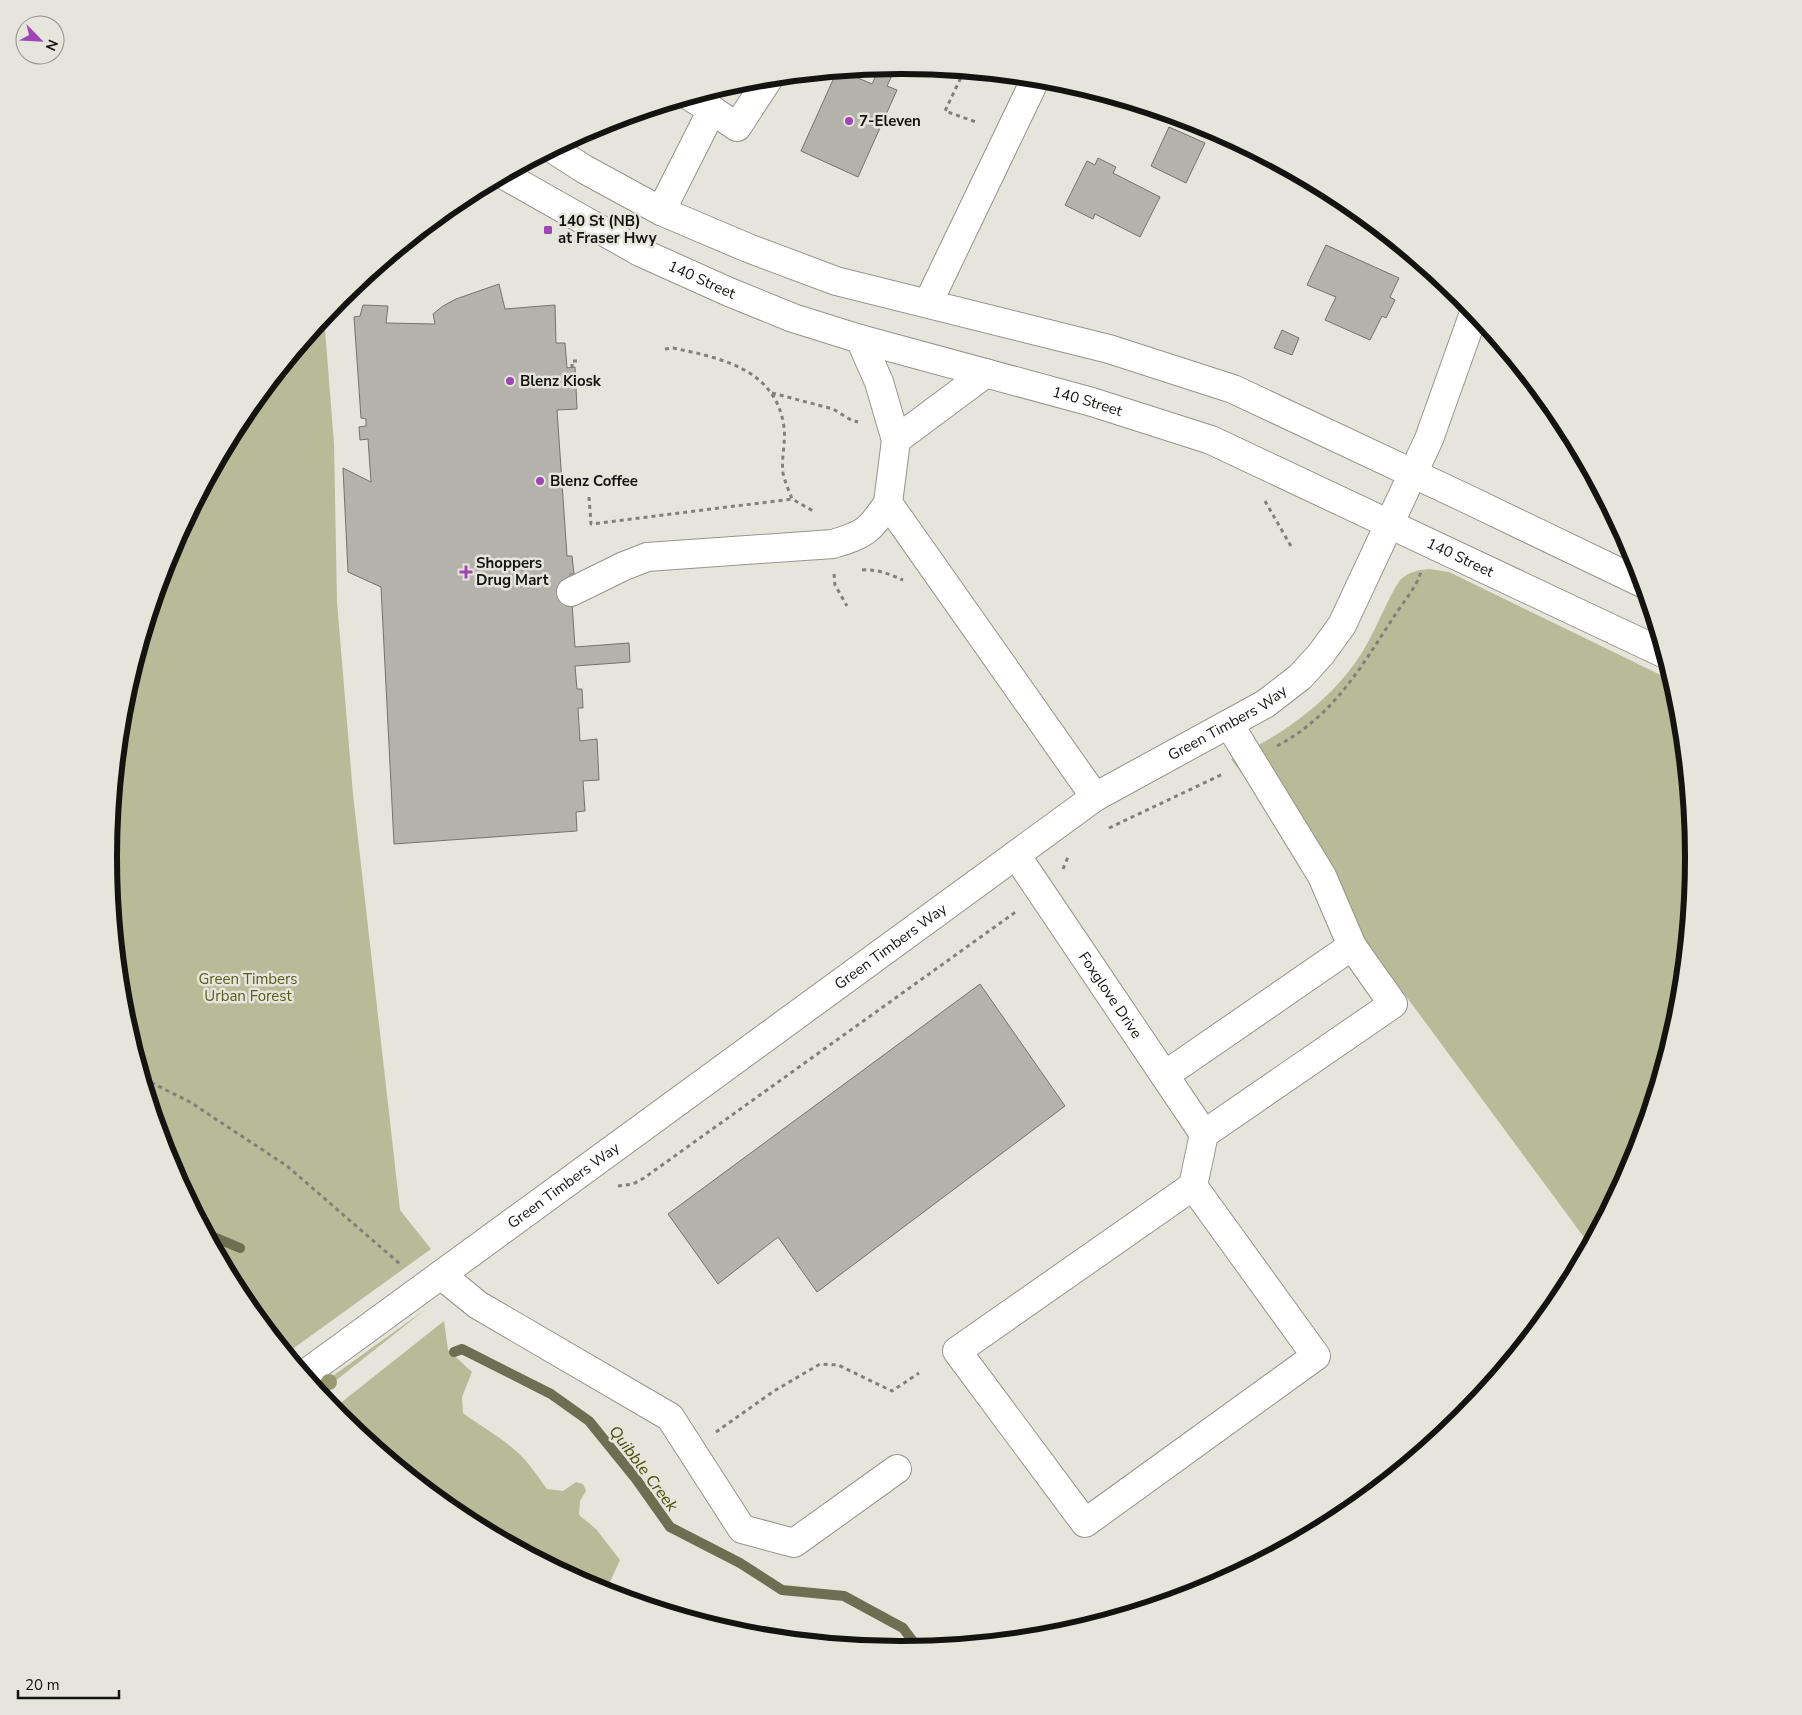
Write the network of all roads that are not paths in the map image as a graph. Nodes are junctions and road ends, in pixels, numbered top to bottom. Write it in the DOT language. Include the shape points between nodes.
graph roads {
  1 [pos="1033,85"];
  2 [pos="764,86"];
  3 [pos="701,104"];
  4 [pos="559,153"];
  5 [pos="510,178"];
  6 [pos="661,211"];
  7 [pos="928,303"];
  8 [pos="1471,321"];
  9 [pos="860,339"];
  10 [pos="986,374"];
  11 [pos="896,440"];
  12 [pos="1413,474"];
  13 [pos="888,503"];
  14 [pos="1390,523"];
  15 [pos="1633,579"];
  16 [pos="571,592"];
  17 [pos="1656,650"];
  18 [pos="1229,724"];
  19 [pos="1095,797"];
  20 [pos="1016,855"];
  21 [pos="1352,946"];
  22 [pos="1165,1075"];
  23 [pos="1204,1134"];
  24 [pos="1193,1186"];
  25 [pos="441,1275"];
  26 [pos="309,1371"];
  27 [pos="897,1469"];
  1 -- 7 [label="main road"];
  2 -- 3 [label="main road" via="737,127"];
  3 -- 6 [label="main road"];
  4 -- 6 [label="main road"];
  5 -- 9 [label="main road, 140 Street" via="640,252 793,318"];
  6 -- 7 [label="main road" via="836,281"];
  7 -- 12 [label="main road" via="1109,350 1233,389"];
  8 -- 12 [label="main road, Green Timbers Way" via="1429,439"];
  9 -- 10 [label="main road, 140 Street"];
  9 -- 11 [label="main road" via="879,382"];
  10 -- 11 [label="main road"];
  10 -- 14 [label="main road, 140 Street" via="1092,402 1211,440"];
  11 -- 13 [label="main road"];
  12 -- 14 [label="main road, Green Timbers Way"];
  12 -- 15 [label="main road"];
  13 -- 16 [label="main road" via="873,525 858,537 833,544 647,557"];
  13 -- 19 [label="main road"];
  14 -- 17 [label="main road, 140 Street"];
  14 -- 18 [label="main road, Green Timbers Way" via="1342,625 1321,654 1300,677 1265,704"];
  18 -- 19 [label="main road, Green Timbers Way"];
  18 -- 21 [label="main road" via="1322,876"];
  19 -- 20 [label="main road, Green Timbers Way"];
  20 -- 22 [label="main road, Foxglove Drive"];
  20 -- 25 [label="main road, Green Timbers Way"];
  21 -- 22 [label="main road"];
  21 -- 23 [label="main road" via="1392,1004"];
  22 -- 23 [label="main road, Foxglove Drive"];
  23 -- 24 [label="main road"];
  24 -- 24 [label="main road" via="957,1352 1085,1523 1316,1356"];
  25 -- 26 [label="main road, Green Timbers Way"];
  25 -- 27 [label="main road" via="478,1305 670,1417 742,1529 794,1543"];
}
